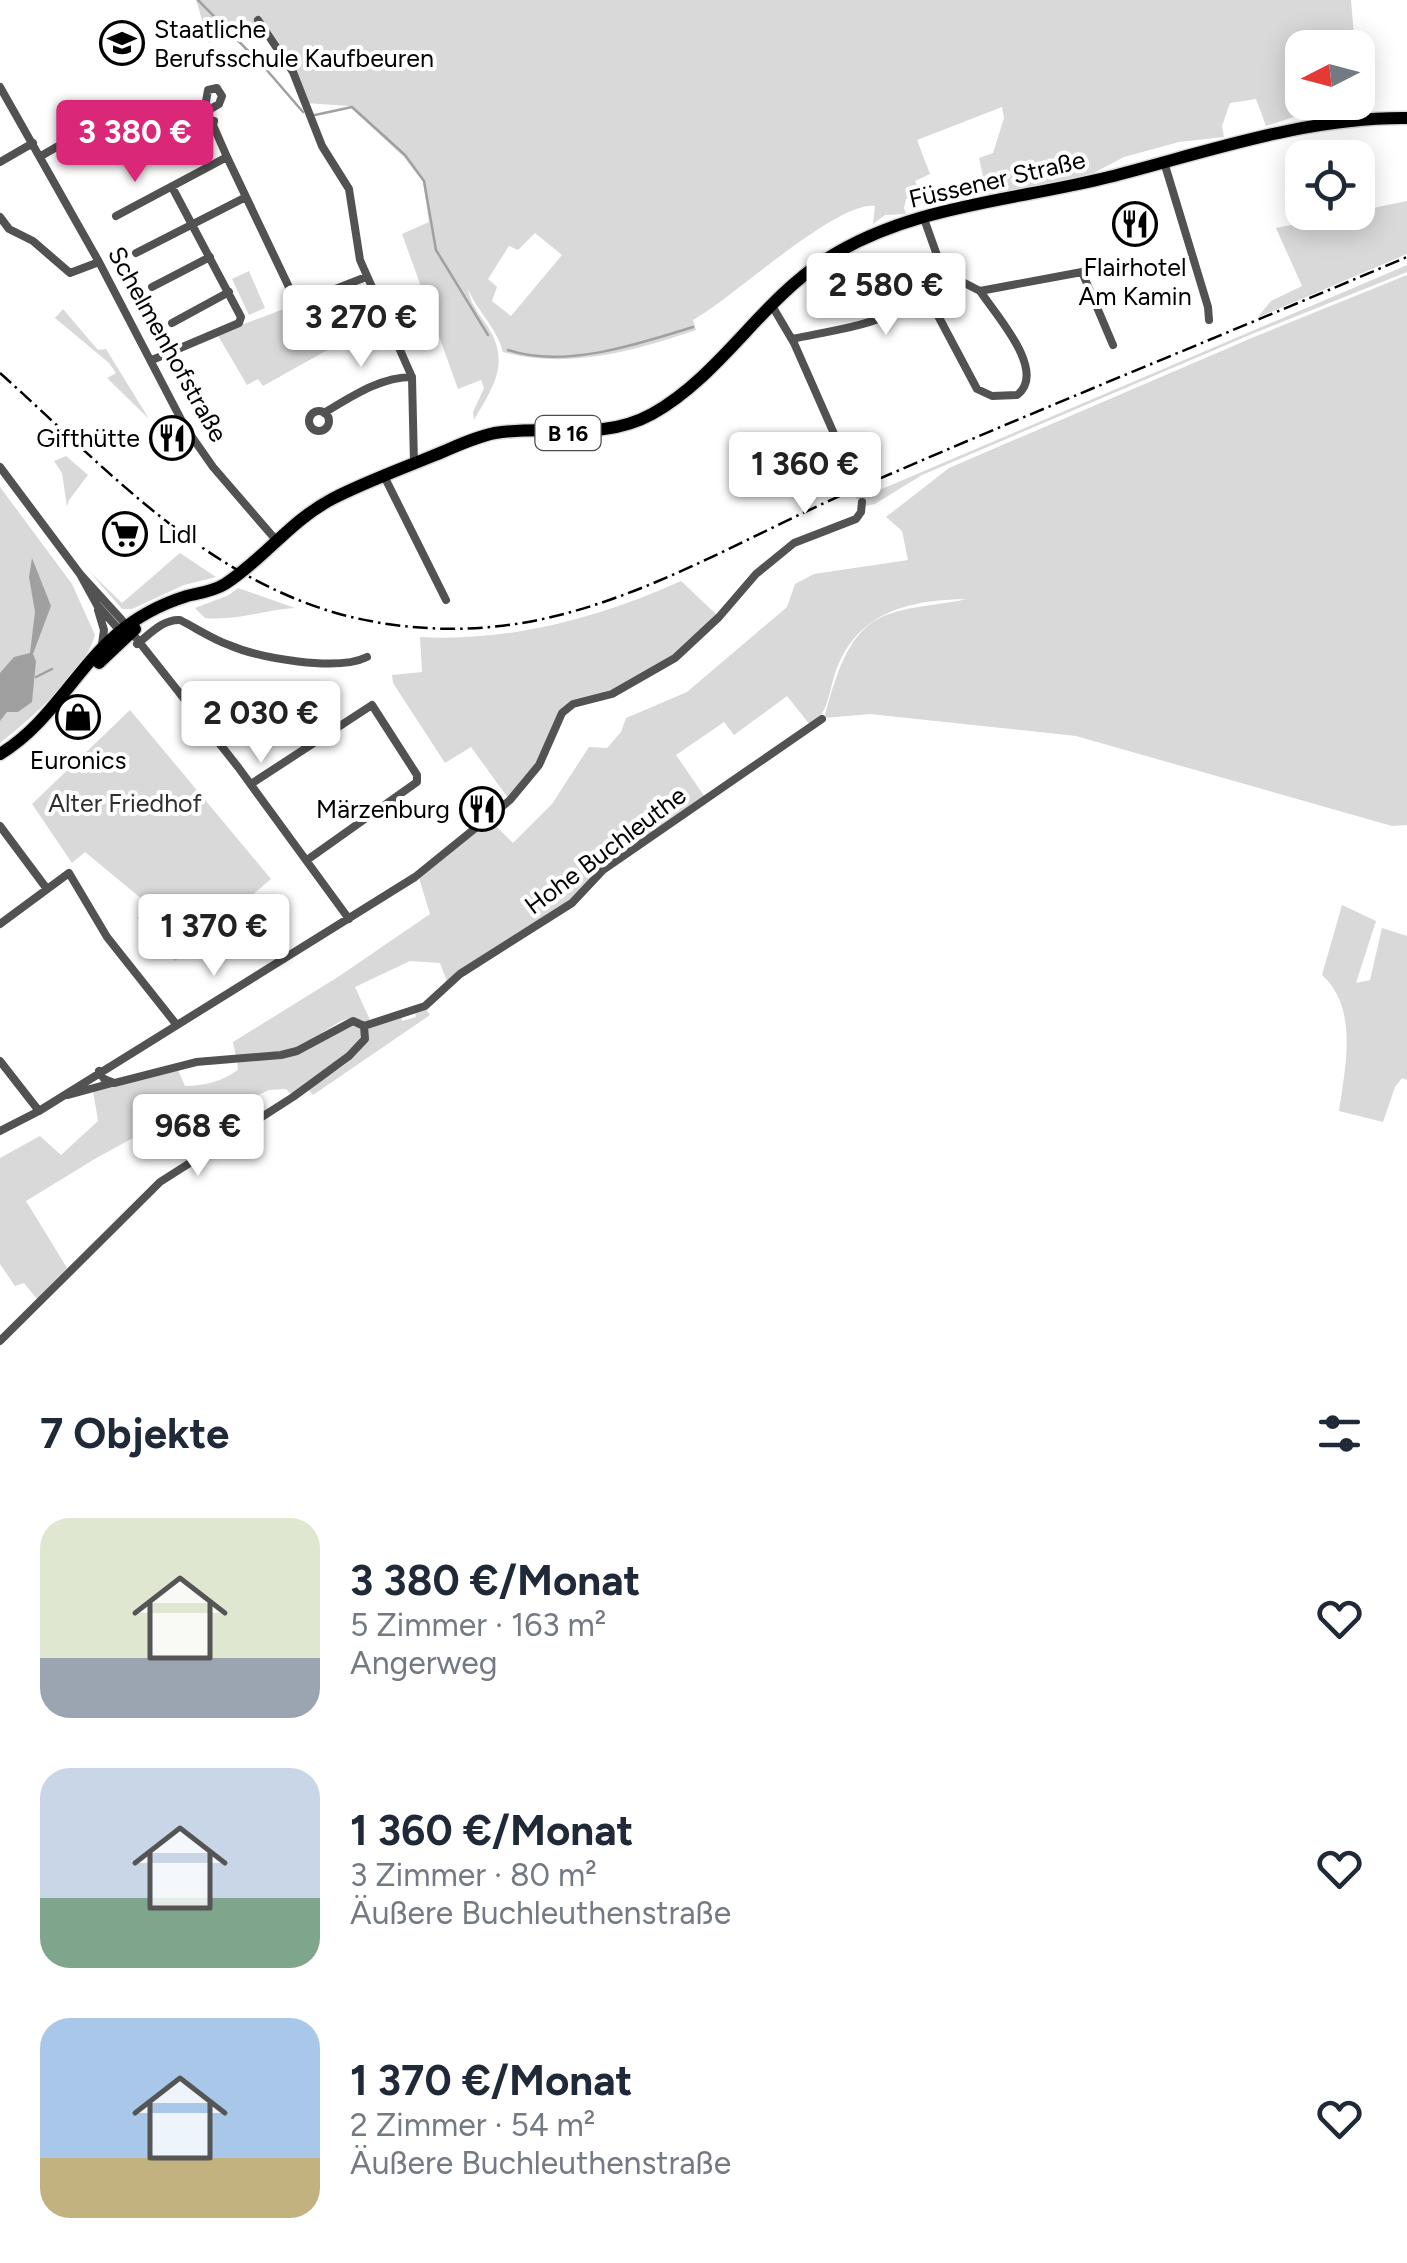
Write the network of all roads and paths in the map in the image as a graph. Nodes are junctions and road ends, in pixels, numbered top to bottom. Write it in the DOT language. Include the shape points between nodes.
graph roads {
  1 [pos="258,20"];
  2 [pos="0,87"];
  3 [pos="204,113"];
  4 [pos="1407,118"];
  5 [pos="212,125"];
  6 [pos="33,142"];
  7 [pos="40,156"];
  8 [pos="227,157"];
  9 [pos="0,162"];
  10 [pos="1164,162"];
  11 [pos="172,187"];
  12 [pos="246,197"];
  13 [pos="0,216"];
  14 [pos="116,216"];
  15 [pos="923,216"];
  16 [pos="192,224"];
  17 [pos="136,253"];
  18 [pos="210,257"];
  19 [pos="99,262"];
  20 [pos="943,272"];
  21 [pos="366,277"];
  22 [pos="152,287"];
  23 [pos="980,291"];
  24 [pos="229,292"];
  25 [pos="927,294"];
  26 [pos="770,304"];
  27 [pos="1209,320"];
  28 [pos="172,323"];
  29 [pos="792,340"];
  30 [pos="1112,345"];
  31 [pos="152,360"];
  32 [pos="412,376"];
  33 [pos="324,412"];
  34 [pos="414,464"];
  35 [pos="0,466"];
  36 [pos="384,476"];
  37 [pos="854,479"];
  38 [pos="862,502"];
  39 [pos="276,540"];
  40 [pos="80,574"];
  41 [pos="446,600"];
  42 [pos="97,605"];
  43 [pos="129,635"];
  44 [pos="98,654"];
  45 [pos="367,657"];
  46 [pos="72,686"];
  47 [pos="822,719"];
  48 [pos="0,754"];
  49 [pos="251,784"];
  50 [pos="0,826"];
  51 [pos="306,860"];
  52 [pos="47,889"];
  53 [pos="349,919"];
  54 [pos="0,924"];
  55 [pos="176,1024"];
  56 [pos="364,1026"];
  57 [pos="0,1061"];
  58 [pos="100,1071"];
  59 [pos="114,1083"];
  60 [pos="59,1098"];
  61 [pos="39,1110"];
  62 [pos="0,1131"];
  63 [pos="0,1341"];
  1 -- 21 [label="street" via="293,72 322,146 349,189"];
  2 -- 6 [label="street, Schelmenhofstraße"];
  3 -- 7 [label="street" via="136,152 122,138 92,132"];
  4 -- 10 [label="main road, Füssener Straße / B 16" via="1328,124"];
  5 -- 8 [label="street"];
  6 -- 7 [label="street, Schelmenhofstraße"];
  6 -- 9 [label="street"];
  7 -- 19 [label="street, Schelmenhofstraße"];
  8 -- 11 [label="street"];
  8 -- 12 [label="street"];
  10 -- 15 [label="main road, Füssener Straße / B 16"];
  10 -- 27 [label="street"];
  11 -- 14 [label="street"];
  11 -- 16 [label="street"];
  12 -- 16 [label="street"];
  12 -- 21 [label="street" via="297,304"];
  13 -- 19 [label="street" via="70,272"];
  15 -- 20 [label="street"];
  15 -- 26 [label="main road, Füssener Straße / B 16" via="848,246"];
  16 -- 17 [label="street"];
  16 -- 18 [label="street"];
  18 -- 22 [label="street"];
  18 -- 24 [label="street"];
  19 -- 31 [label="street, Schelmenhofstraße"];
  20 -- 23 [label="street"];
  20 -- 25 [label="street"];
  21 -- 32 [label="street"];
  23 -- 25 [label="street" via="1028,364 1028,381 1018,395 977,390"];
  23 -- 30 [label="street" via="1082,272"];
  24 -- 28 [label="street"];
  24 -- 31 [label="street" via="240,323"];
  25 -- 29 [label="street" via="880,320"];
  26 -- 29 [label="street"];
  26 -- 34 [label="main road, Füssener Straße / B 16" via="690,388 642,419 588,433 491,434"];
  29 -- 37 [label="street"];
  31 -- 39 [label="street, Schelmenhofstraße" via="185,427"];
  32 -- 33 [label="street" via="369,387"];
  32 -- 34 [label="street"];
  34 -- 36 [label="main road, Füssener Straße / B 16"];
  35 -- 40 [label="street"];
  36 -- 39 [label="main road, Füssener Straße / B 16" via="332,499"];
  36 -- 41 [label="street"];
  38 -- 53 [label="street" via="856,519 794,543 756,574 675,658 562,713 539,765 510,800 415,877"];
  39 -- 43 [label="main road, Füssener Straße / B 16" via="220,587 168,602"];
  40 -- 42 [label="street"];
  40 -- 43 [label="street"];
  42 -- 43 [label="street"];
  42 -- 44 [label="street" via="104,634"];
  43 -- 44 [label="main road, B 16"];
  43 -- 45 [label="street" via="173,619 246,651 334,665"];
  43 -- 46 [label="main road, B 16"];
  43 -- 49 [label="street"];
  44 -- 46 [label="main road, B 16"];
  46 -- 48 [label="main road, B 16"];
  47 -- 56 [label="street, Hohe Buchleuthe" via="603,870 572,903 460,974 426,1006"];
  49 -- 51 [label="street"];
  49 -- 51 [label="street" via="372,705 417,782"];
  50 -- 52 [label="street"];
  51 -- 53 [label="street"];
  52 -- 54 [label="street"];
  52 -- 55 [label="street" via="69,873 107,936"];
  53 -- 55 [label="street"];
  55 -- 58 [label="street"];
  56 -- 59 [label="street, Hohe Buchleuthe" via="343,1024 281,1056 196,1062"];
  56 -- 63 [label="street" via="365,1039 349,1056 160,1182"];
  57 -- 61 [label="street"];
  58 -- 59 [label="street"];
  58 -- 60 [label="street"];
  59 -- 60 [label="street, Hohe Buchleuthe"];
  60 -- 61 [label="street"];
  61 -- 62 [label="street"];
}
